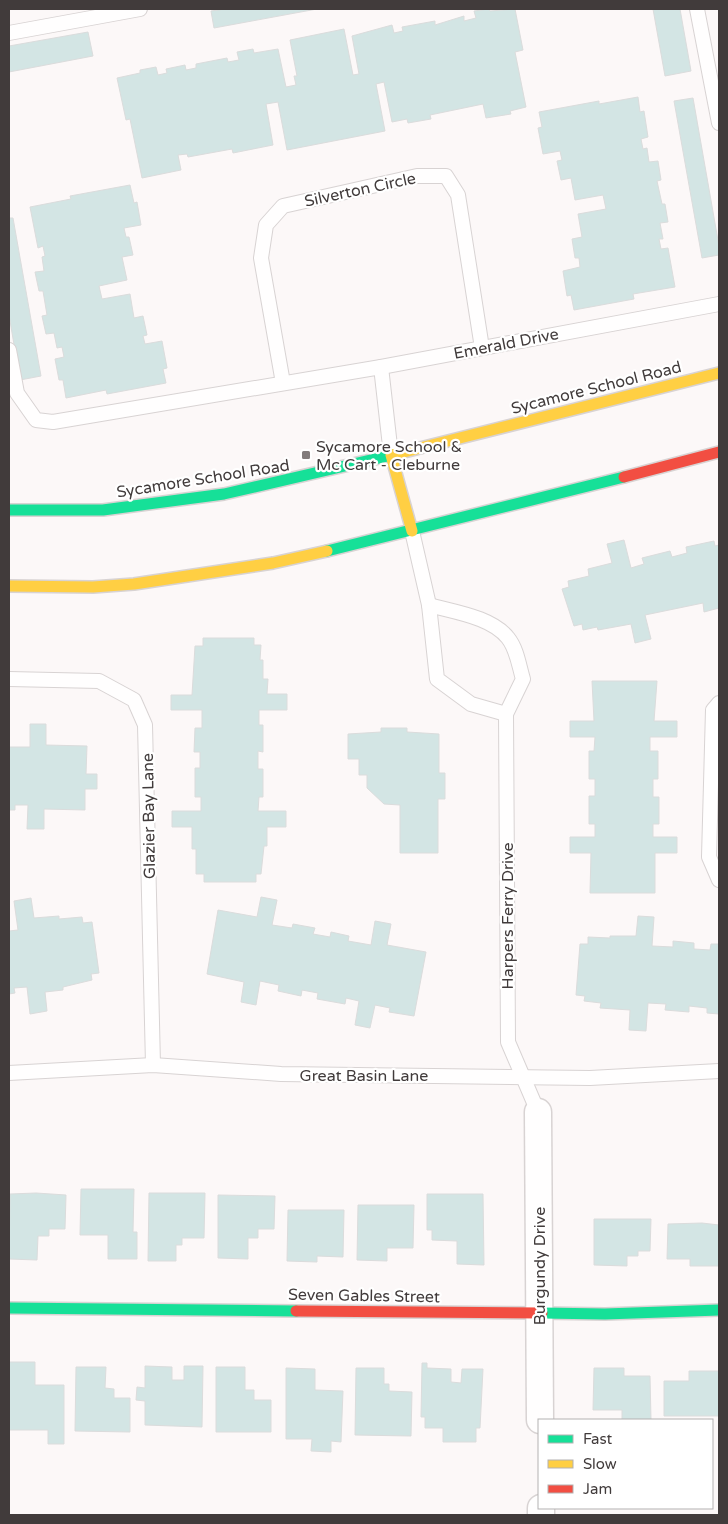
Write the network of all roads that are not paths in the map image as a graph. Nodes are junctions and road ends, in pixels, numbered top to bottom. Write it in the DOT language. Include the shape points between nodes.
graph roads {
  1 [pos="140,9"];
  2 [pos="697,9"];
  3 [pos="9,33"];
  4 [pos="714,68"];
  5 [pos="719,123"];
  6 [pos="719,304"];
  7 [pos="482,348"];
  8 [pos="9,357"];
  9 [pos="381,367"];
  10 [pos="719,373"];
  11 [pos="284,383"];
  12 [pos="719,452"];
  13 [pos="391,455"];
  14 [pos="9,510"];
  15 [pos="412,531"];
  16 [pos="9,586"];
  17 [pos="429,605"];
  18 [pos="9,679"];
  19 [pos="719,703"];
  20 [pos="506,714"];
  21 [pos="719,880"];
  22 [pos="153,1065"];
  23 [pos="719,1071"];
  24 [pos="9,1073"];
  25 [pos="524,1077"];
  26 [pos="538,1112"];
  27 [pos="9,1308"];
  28 [pos="719,1310"];
  29 [pos="540,1313"];
  30 [pos="540,1419"];
  1 -- 3 [label="lane"];
  2 -- 4 [label="lane"];
  4 -- 5 [label="lane"];
  6 -- 7 [label="lane, Emerald Drive"];
  7 -- 9 [label="lane, Emerald Drive"];
  7 -- 11 [label="lane, Silverton Circle" via="458,195 446,176 418,176 284,206 266,225 261,258"];
  8 -- 11 [label="lane, Emerald Drive" via="17,393 36,420 53,422"];
  9 -- 11 [label="lane, Emerald Drive"];
  9 -- 13 [label="lane"];
  10 -- 13 [label="main road, Sycamore School Road"];
  12 -- 15 [label="main road"];
  13 -- 14 [label="main road, Sycamore School Road" via="284,482 176,501 103,510"];
  13 -- 15 [label="main road"];
  15 -- 16 [label="main road" via="273,563 180,578 93,587"];
  15 -- 17 [label="lane"];
  17 -- 20 [label="lane" via="437,679 471,704"];
  17 -- 20 [label="lane" via="490,624 508,637 523,679"];
  18 -- 22 [label="lane, Glazier Bay Lane" via="99,681 134,700 146,725"];
  19 -- 21 [label="lane" via="713,710 709,856"];
  20 -- 25 [label="lane, Harpers Ferry Drive" via="508,1042"];
  22 -- 24 [label="lane, Great Basin Lane"];
  22 -- 25 [label="lane, Great Basin Lane" via="281,1074"];
  23 -- 25 [label="lane, Great Basin Lane" via="590,1078"];
  25 -- 26 [label="lane, Harpers Ferry Drive"];
  26 -- 29 [label="street, Burgundy Drive"];
  27 -- 29 [label="main road, Seven Gables Street"];
  28 -- 29 [label="main road, Seven Gables Street"];
  29 -- 30 [label="street, Burgundy Drive"];
}
